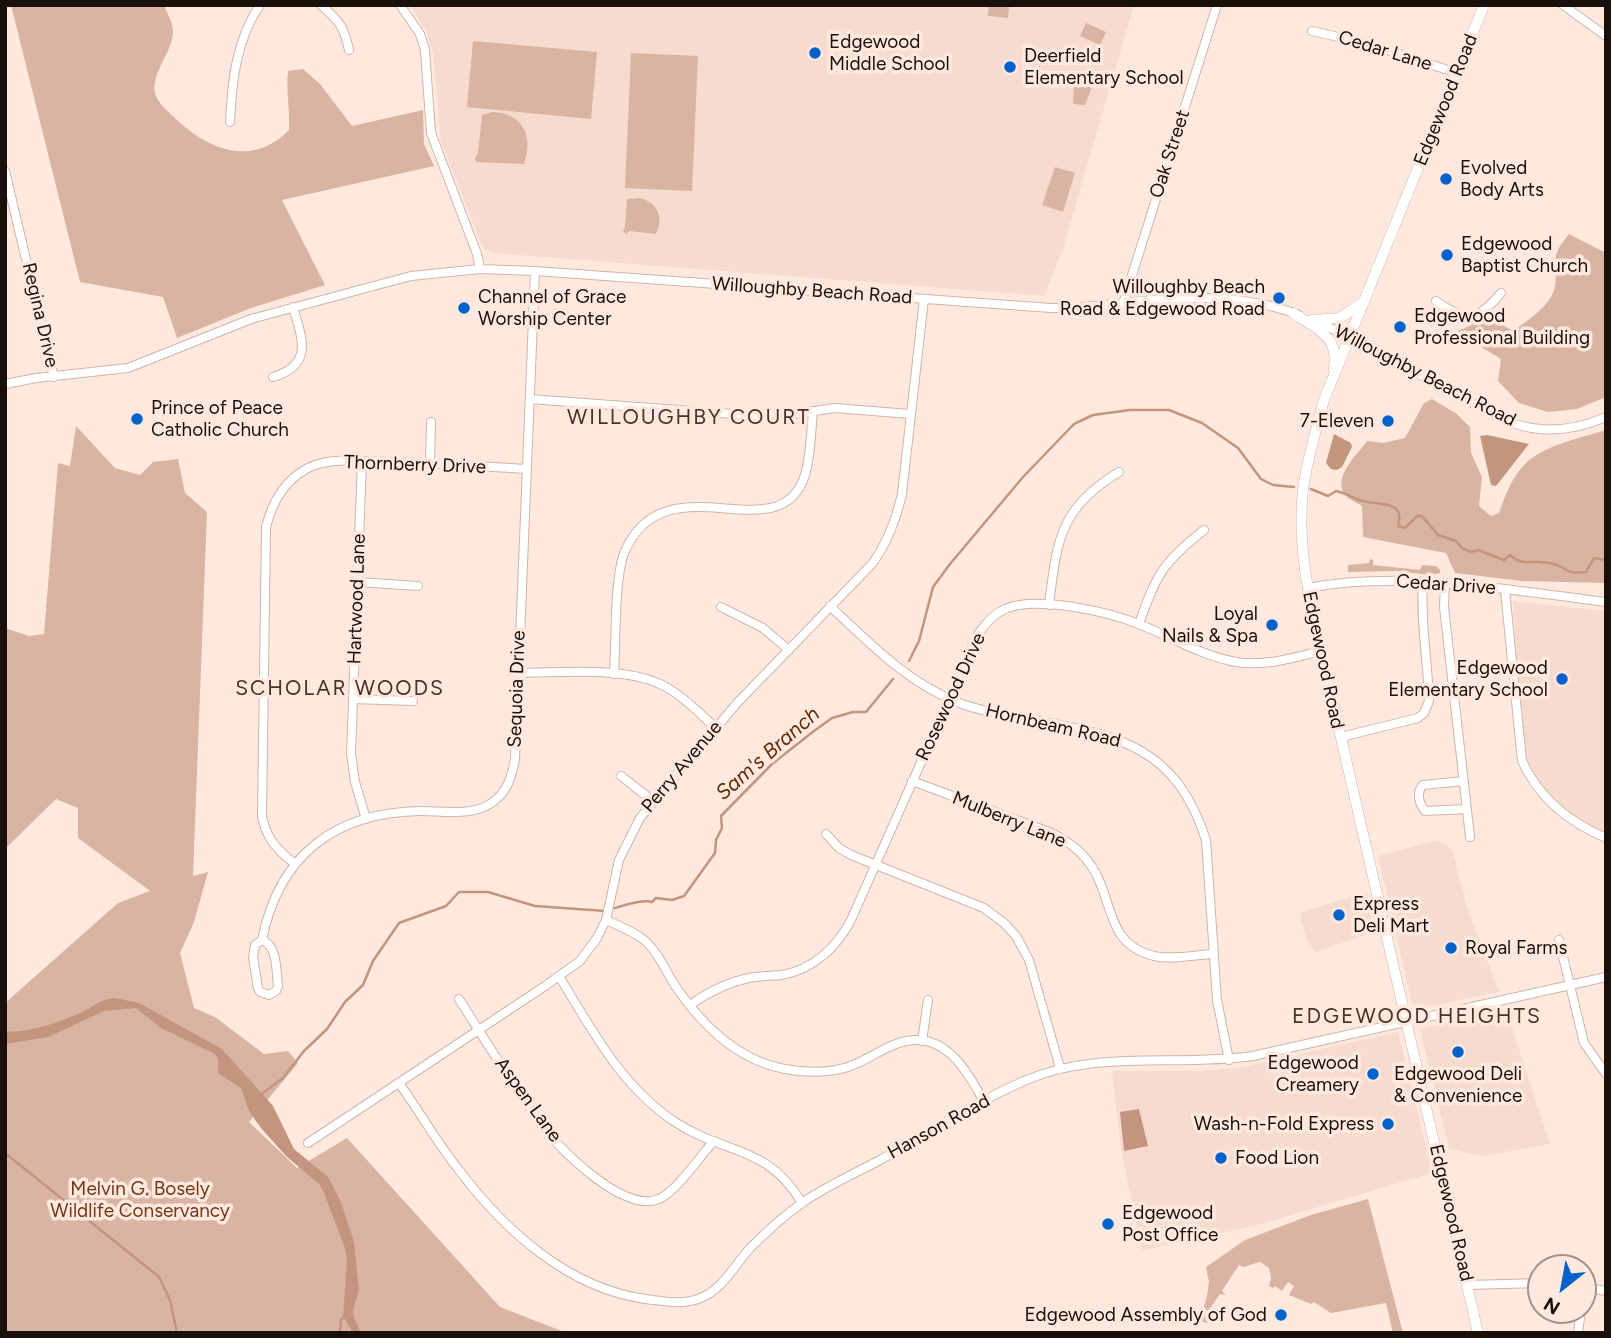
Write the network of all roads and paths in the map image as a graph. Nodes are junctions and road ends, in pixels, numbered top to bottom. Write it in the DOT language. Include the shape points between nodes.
graph roads {
  1 [pos="260,5"];
  2 [pos="321,5"];
  3 [pos="400,5"];
  4 [pos="1217,5"];
  5 [pos="1484,5"];
  6 [pos="1563,5"];
  7 [pos="1312,31"];
  8 [pos="1606,36"];
  9 [pos="349,50"];
  10 [pos="1457,73"];
  11 [pos="230,122"];
  12 [pos="5,172"];
  13 [pos="480,269"];
  14 [pos="535,271"];
  15 [pos="1501,293"];
  16 [pos="924,299"];
  17 [pos="1365,300"];
  18 [pos="1436,301"];
  19 [pos="1123,304"];
  20 [pos="293,306"];
  21 [pos="1293,313"];
  22 [pos="1312,320"];
  23 [pos="1350,336"];
  24 [pos="54,377"];
  25 [pos="273,377"];
  26 [pos="1332,381"];
  27 [pos="5,384"];
  28 [pos="530,399"];
  29 [pos="813,411"];
  30 [pos="910,414"];
  31 [pos="1606,418"];
  32 [pos="431,422"];
  33 [pos="362,461"];
  34 [pos="430,464"];
  35 [pos="526,469"];
  36 [pos="1119,472"];
  37 [pos="1204,530"];
  38 [pos="358,582"];
  39 [pos="1423,582"];
  40 [pos="1445,583"];
  41 [pos="418,586"];
  42 [pos="1307,588"];
  43 [pos="1506,590"];
  44 [pos="1606,602"];
  45 [pos="1049,605"];
  46 [pos="831,606"];
  47 [pos="720,607"];
  48 [pos="1139,624"];
  49 [pos="789,650"];
  50 [pos="1321,651"];
  51 [pos="518,673"];
  52 [pos="614,674"];
  53 [pos="949,698"];
  54 [pos="353,699"];
  55 [pos="413,701"];
  56 [pos="716,728"];
  57 [pos="1340,737"];
  58 [pos="621,776"];
  59 [pos="912,781"];
  60 [pos="1464,781"];
  61 [pos="653,801"];
  62 [pos="1467,808"];
  63 [pos="366,819"];
  64 [pos="826,834"];
  65 [pos="1471,837"];
  66 [pos="1606,838"];
  67 [pos="294,863"];
  68 [pos="875,865"];
  69 [pos="606,920"];
  70 [pos="262,940"];
  71 [pos="1559,940"];
  72 [pos="1213,954"];
  73 [pos="559,976"];
  74 [pos="1606,977"];
  75 [pos="1569,984"];
  76 [pos="459,999"];
  77 [pos="928,1000"];
  78 [pos="690,1005"];
  79 [pos="1406,1020"];
  80 [pos="479,1029"];
  81 [pos="922,1041"];
  82 [pos="1230,1060"];
  83 [pos="1060,1068"];
  84 [pos="1606,1074"];
  85 [pos="399,1083"];
  86 [pos="984,1102"];
  87 [pos="714,1141"];
  88 [pos="308,1143"];
  89 [pos="802,1203"];
  90 [pos="1527,1283"];
  91 [pos="1467,1285"];
  92 [pos="1478,1333"];
  1 -- 11 [label="street" via="245,34 232,80"];
  2 -- 9 [label="street" via="340,22"];
  3 -- 13 [label="street" via="425,50 431,133"];
  4 -- 19 [label="street, Oak Street"];
  5 -- 10 [label="main road, Edgewood Road"];
  6 -- 8 [label="street"];
  7 -- 10 [label="street, Cedar Lane"];
  10 -- 17 [label="main road, Edgewood Road"];
  12 -- 24 [label="street, Regina Drive"];
  13 -- 14 [label="street, Willoughby Beach Road"];
  13 -- 20 [label="street, Willoughby Beach Road" via="411,276"];
  14 -- 16 [label="street, Willoughby Beach Road"];
  14 -- 28 [label="street, Sequoia Drive"];
  15 -- 18 [label="street" via="1484,312 1473,315 1454,314"];
  16 -- 19 [label="street, Willoughby Beach Road" via="1051,308"];
  16 -- 30 [label="street, Perry Avenue"];
  17 -- 22 [label="main road" via="1340,318"];
  17 -- 23 [label="main road, Edgewood Road"];
  19 -- 21 [label="street, Willoughby Beach Road" via="1182,298 1247,302"];
  20 -- 24 [label="street, Willoughby Beach Road" via="128,368"];
  20 -- 25 [label="street" via="302,352 293,368"];
  21 -- 22 [label="street, Willoughby Beach Road"];
  21 -- 26 [label="main road" via="1329,339 1335,358"];
  22 -- 23 [label="street, Willoughby Beach Road"];
  23 -- 26 [label="main road, Edgewood Road"];
  23 -- 31 [label="street, Willoughby Beach Road" via="1515,424 1553,429"];
  24 -- 27 [label="street, Willoughby Beach Road"];
  26 -- 42 [label="main road, Edgewood Road" via="1303,491"];
  28 -- 29 [label="street" via="774,417"];
  28 -- 35 [label="street, Sequoia Drive"];
  29 -- 30 [label="street" via="835,408"];
  29 -- 52 [label="street" via="805,475 794,494 782,503 764,510 687,506 654,517 637,532 622,560"];
  30 -- 46 [label="street, Perry Avenue" via="902,494 888,538 872,564"];
  32 -- 34 [label="street"];
  33 -- 34 [label="street, Thornberry Drive"];
  33 -- 38 [label="street, Hartwood Lane"];
  33 -- 67 [label="street, Thornberry Drive" via="323,463 300,474 276,499 266,527 262,816 276,848"];
  34 -- 35 [label="street, Thornberry Drive"];
  35 -- 51 [label="street, Sequoia Drive"];
  36 -- 45 [label="street" via="1094,489 1066,523 1055,555"];
  37 -- 48 [label="street" via="1171,556"];
  38 -- 41 [label="street"];
  38 -- 54 [label="street, Hartwood Lane"];
  39 -- 40 [label="street, Cedar Drive"];
  39 -- 42 [label="street, Cedar Drive" via="1341,582"];
  39 -- 57 [label="street" via="1428,708 1418,718"];
  40 -- 43 [label="street, Cedar Drive"];
  40 -- 60 [label="street"];
  42 -- 50 [label="main road, Edgewood Road"];
  43 -- 44 [label="street"];
  43 -- 66 [label="street, Cedar Drive" via="1522,761 1549,803"];
  45 -- 48 [label="street, Rosewood Drive"];
  45 -- 53 [label="street, Rosewood Drive" via="1006,608 986,623"];
  46 -- 49 [label="street, Perry Avenue"];
  46 -- 53 [label="street, Hornbeam Road" via="901,671"];
  47 -- 49 [label="street" via="763,628"];
  48 -- 50 [label="street, Rosewood Drive" via="1210,655 1248,664"];
  49 -- 56 [label="street, Perry Avenue"];
  50 -- 57 [label="main road, Edgewood Road"];
  51 -- 52 [label="street"];
  51 -- 63 [label="street, Sequoia Drive" via="512,775 495,801 473,810 406,811"];
  52 -- 56 [label="street" via="659,684"];
  53 -- 59 [label="street, Rosewood Drive"];
  53 -- 72 [label="street, Hornbeam Road" via="972,707 1101,733 1140,750 1171,774 1199,817 1206,840"];
  54 -- 55 [label="street"];
  54 -- 63 [label="street, Hartwood Lane" via="351,760"];
  56 -- 61 [label="street, Perry Avenue"];
  57 -- 79 [label="main road, Edgewood Road"];
  58 -- 61 [label="street"];
  59 -- 68 [label="street, Rosewood Drive"];
  59 -- 72 [label="street, Mulberry Lane" via="1069,842 1095,872 1119,933 1139,950 1170,957"];
  60 -- 62 [label="street"];
  60 -- 62 [label="street" via="1423,785 1419,794 1425,811"];
  61 -- 69 [label="street, Perry Avenue" via="625,845"];
  62 -- 65 [label="street"];
  63 -- 67 [label="street, Sequoia Drive" via="332,834"];
  64 -- 68 [label="street" via="839,848"];
  67 -- 70 [label="street, Sequoia Drive" via="273,899"];
  68 -- 78 [label="street, Rosewood Drive" via="846,929 829,951 795,972 748,978"];
  68 -- 83 [label="street" via="984,908 1016,936 1029,960"];
  69 -- 73 [label="street, Perry Avenue" via="580,961"];
  69 -- 78 [label="street" via="646,942"];
  70 -- 70 [label="street, Sequoia Drive" via="255,945 253,957 258,988 269,995 278,986 272,946"];
  71 -- 75 [label="street"];
  72 -- 82 [label="street, Hornbeam Road"];
  73 -- 80 [label="street, Perry Avenue"];
  73 -- 87 [label="street" via="623,1076 674,1121"];
  74 -- 75 [label="street, Hanson Road"];
  75 -- 79 [label="street, Hanson Road"];
  75 -- 84 [label="street" via="1584,1043"];
  76 -- 80 [label="street, Aspen Lane"];
  77 -- 81 [label="street"];
  78 -- 81 [label="street" via="733,1046 785,1069 848,1067 904,1041"];
  79 -- 82 [label="street, Hanson Road"];
  79 -- 91 [label="main road, Edgewood Road"];
  80 -- 85 [label="street, Perry Avenue"];
  80 -- 87 [label="street, Aspen Lane" via="561,1147 599,1180 632,1199 649,1201 665,1195"];
  81 -- 86 [label="street" via="954,1055"];
  82 -- 83 [label="street, Hanson Road" via="1099,1061"];
  83 -- 86 [label="street, Hanson Road"];
  85 -- 88 [label="street, Perry Avenue"];
  85 -- 89 [label="street, Hanson Road" via="459,1171 507,1225 570,1273 631,1297 674,1302 708,1294"];
  86 -- 89 [label="street, Hanson Road"];
  87 -- 89 [label="street" via="761,1159 784,1177"];
  90 -- 91 [label="street"];
  91 -- 92 [label="main road, Edgewood Road"];
}
